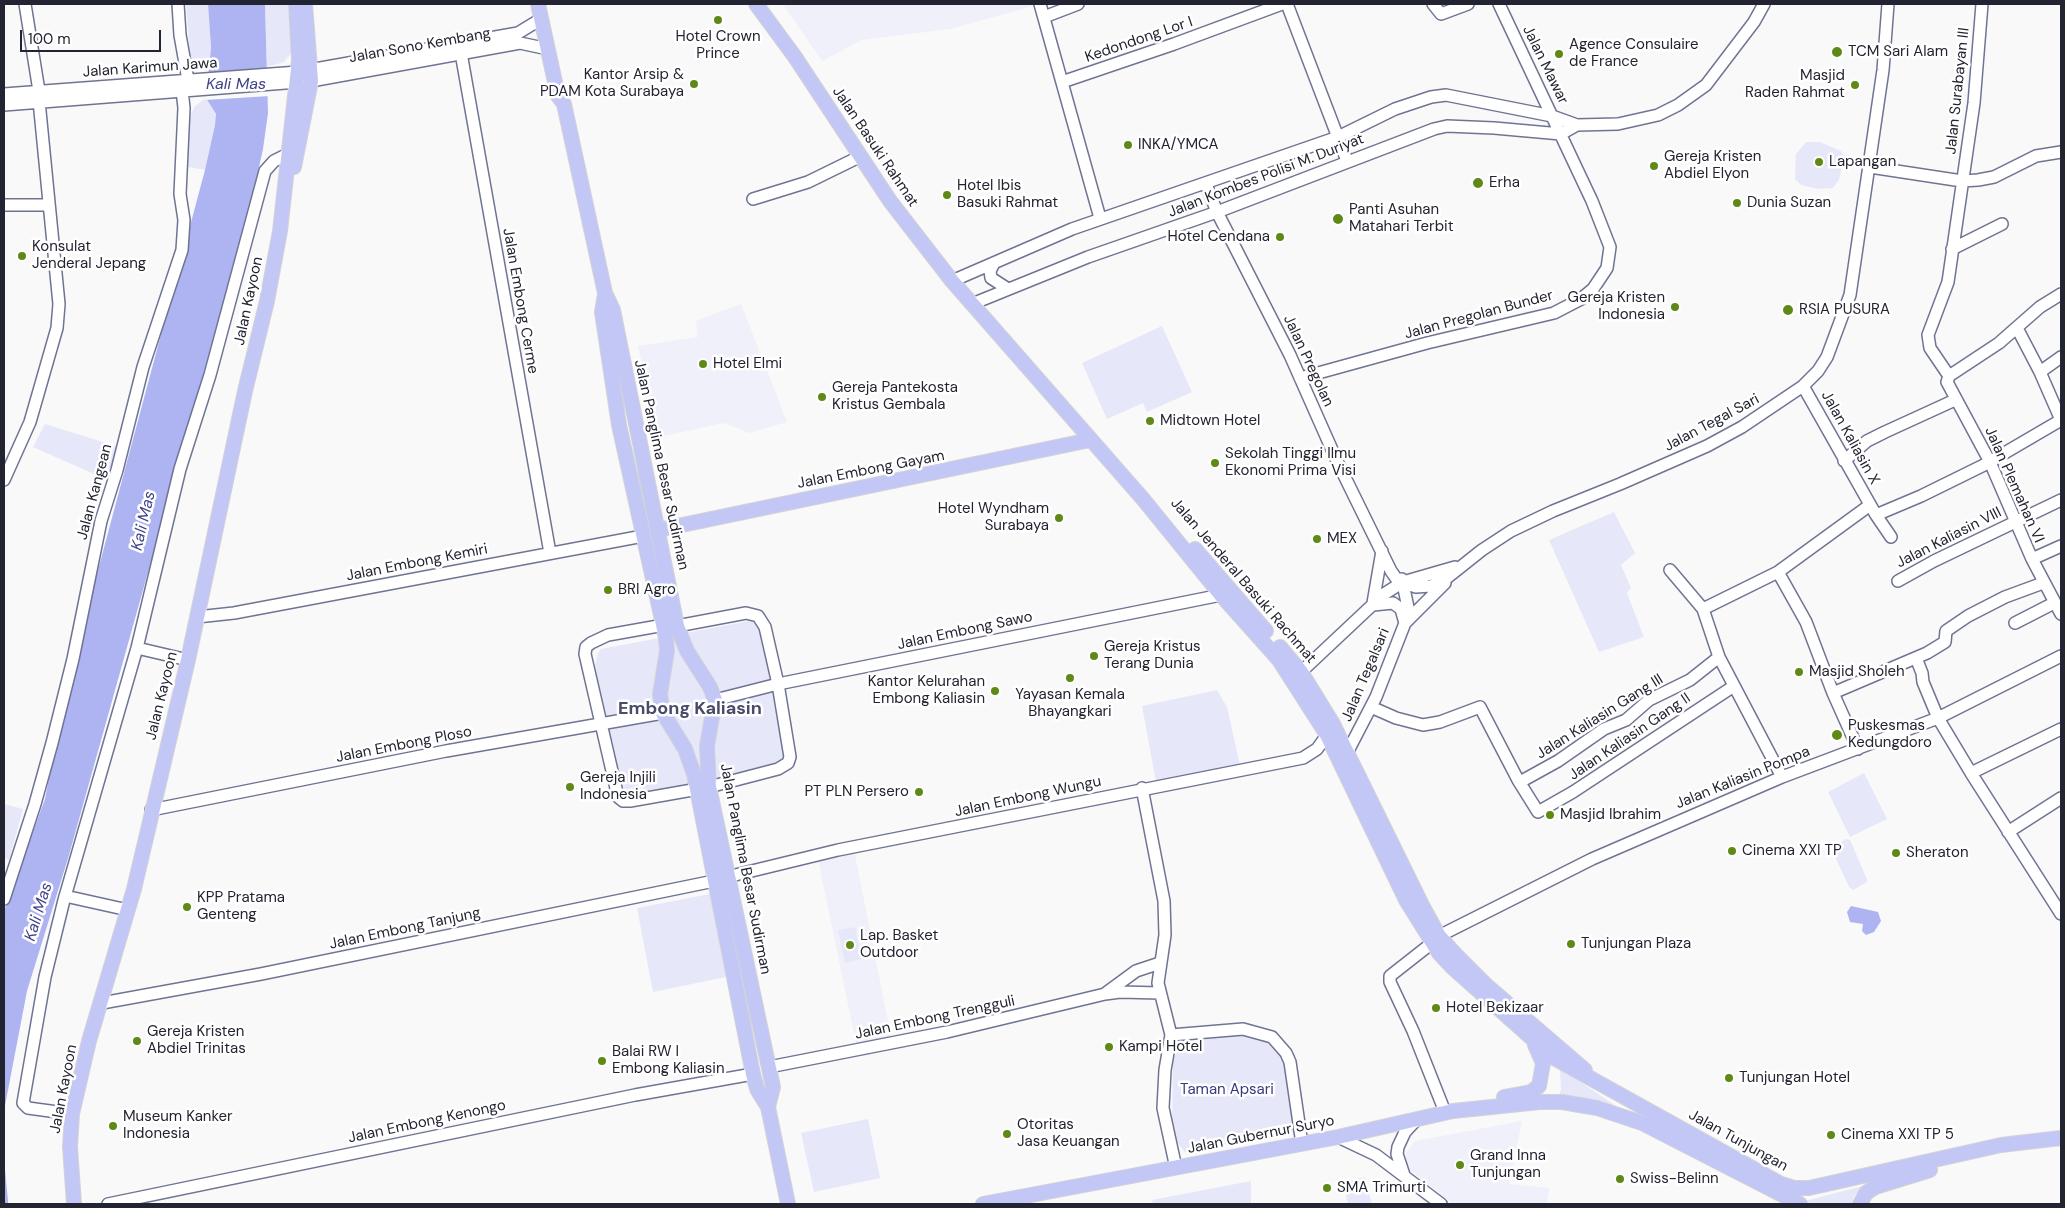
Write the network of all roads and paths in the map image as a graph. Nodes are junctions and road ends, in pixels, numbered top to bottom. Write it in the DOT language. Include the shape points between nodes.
graph roads {
  1 [pos="25,4"];
  2 [pos="178,4"];
  3 [pos="296,4"];
  4 [pos="306,4"];
  5 [pos="538,4"];
  6 [pos="546,4"];
  7 [pos="756,4"];
  8 [pos="1040,4"];
  9 [pos="1078,4"];
  10 [pos="1282,4"];
  11 [pos="1287,4"];
  12 [pos="1433,4"];
  13 [pos="1468,4"];
  14 [pos="1499,4"];
  15 [pos="1763,4"];
  16 [pos="1888,4"];
  17 [pos="1982,4"];
  18 [pos="1044,17"];
  19 [pos="541,20"];
  20 [pos="548,48"];
  21 [pos="461,53"];
  22 [pos="304,76"];
  23 [pos="1062,82"];
  24 [pos="185,85"];
  25 [pos="4,94"];
  26 [pos="39,96"];
  27 [pos="564,104"];
  28 [pos="4,105"];
  29 [pos="1552,116"];
  30 [pos="1577,125"];
  31 [pos="1561,134"];
  32 [pos="1338,137"];
  33 [pos="2061,152"];
  34 [pos="288,154"];
  35 [pos="861,156"];
  36 [pos="1347,161"];
  37 [pos="1870,167"];
  38 [pos="1962,181"];
  39 [pos="1206,184"];
  40 [pos="284,193"];
  41 [pos="753,199"];
  42 [pos="4,205"];
  43 [pos="48,205"];
  44 [pos="1217,212"];
  45 [pos="1100,218"];
  46 [pos="2002,224"];
  47 [pos="1952,249"];
  48 [pos="994,263"];
  49 [pos="952,281"];
  50 [pos="1008,289"];
  51 [pos="605,293"];
  52 [pos="2061,294"];
  53 [pos="972,304"];
  54 [pos="983,314"];
  55 [pos="2017,328"];
  56 [pos="2061,357"];
  57 [pos="2040,372"];
  58 [pos="1949,376"];
  59 [pos="1300,378"];
  60 [pos="1803,386"];
  61 [pos="1955,400"];
  62 [pos="2061,420"];
  63 [pos="1090,440"];
  64 [pos="1844,461"];
  65 [pos="1990,462"];
  66 [pos="4,480"];
  67 [pos="2061,500"];
  68 [pos="1870,510"];
  69 [pos="2014,521"];
  70 [pos="658,530"];
  71 [pos="643,536"];
  72 [pos="1892,537"];
  73 [pos="2061,546"];
  74 [pos="1382,551"];
  75 [pos="550,553"];
  76 [pos="2032,559"];
  77 [pos="1464,564"];
  78 [pos="1670,570"];
  79 [pos="1778,572"];
  80 [pos="1402,578"];
  81 [pos="1898,581"];
  82 [pos="2043,584"];
  83 [pos="1221,594"];
  84 [pos="2054,603"];
  85 [pos="1371,605"];
  86 [pos="1703,609"];
  87 [pos="2061,614"];
  88 [pos="197,617"];
  89 [pos="1408,620"];
  90 [pos="2015,623"];
  91 [pos="671,626"];
  92 [pos="137,648"];
  93 [pos="2061,656"];
  94 [pos="1719,657"];
  95 [pos="1916,658"];
  96 [pos="188,660"];
  97 [pos="1301,672"];
  98 [pos="778,684"];
  99 [pos="1734,686"];
  100 [pos="1833,693"];
  101 [pos="715,700"];
  102 [pos="1371,707"];
  103 [pos="663,713"];
  104 [pos="1938,718"];
  105 [pos="601,723"];
  106 [pos="2061,729"];
  107 [pos="1326,736"];
  108 [pos="1858,749"];
  109 [pos="1348,751"];
  110 [pos="1971,773"];
  111 [pos="1782,777"];
  112 [pos="1520,782"];
  113 [pos="704,788"];
  114 [pos="1142,788"];
  115 [pos="2061,798"];
  116 [pos="151,810"];
  117 [pos="2008,832"];
  118 [pos="721,879"];
  119 [pos="2056,894"];
  120 [pos="65,896"];
  121 [pos="4,899"];
  122 [pos="128,910"];
  123 [pos="2061,914"];
  124 [pos="1436,939"];
  125 [pos="1160,963"];
  126 [pos="1160,993"];
  127 [pos="1105,994"];
  128 [pos="102,1003"];
  129 [pos="1171,1035"];
  130 [pos="1529,1036"];
  131 [pos="769,1067"];
  132 [pos="753,1074"];
  133 [pos="1592,1078"];
  134 [pos="1546,1102"];
  135 [pos="768,1107"];
  136 [pos="1449,1112"];
  137 [pos="72,1114"];
  138 [pos="1416,1120"];
  139 [pos="1338,1137"];
  140 [pos="2061,1138"];
  141 [pos="1302,1144"];
  142 [pos="1955,1156"];
  143 [pos="1176,1168"];
  144 [pos="1404,1175"];
  145 [pos="1779,1200"];
  146 [pos="74,1204"];
  147 [pos="108,1204"];
  148 [pos="788,1204"];
  149 [pos="984,1204"];
  150 [pos="1441,1204"];
  151 [pos="1800,1204"];
  152 [pos="1860,1204"];
  1 -- 26 [label="street"];
  2 -- 24 [label="street, Jalan Kangean"];
  3 -- 22 [label="main road, Jalan Kayoon"];
  4 -- 22 [label="main road, Jalan Kayoon"];
  5 -- 19 [label="main road, Jalan Panglima Besar Sudirman"];
  6 -- 27 [label="main road, Jalan Panglima Besar Sudirman" via="567,93"];
  7 -- 35 [label="main road, Jalan Basuki Rahmat" via="795,56"];
  8 -- 18 [label="street"];
  9 -- 18 [label="street"];
  10 -- 23 [label="street, Kedondong Lor I"];
  11 -- 32 [label="street"];
  12 -- 13 [label="street" via="1440,14"];
  14 -- 29 [label="street, Jalan Mawar"];
  15 -- 30 [label="street" via="1722,66 1697,93 1665,112 1632,122"];
  16 -- 37 [label="street, Jalan Tegal Sari" via="1888,32"];
  17 -- 38 [label="street, Jalan Surabayan III" via="1974,104"];
  18 -- 23 [label="street"];
  19 -- 20 [label="main road, Jalan Panglima Besar Sudirman"];
  19 -- 22 [label="street, Jalan Sono Kembang" via="518,33"];
  20 -- 21 [label="street, Jalan Sono Kembang" via="520,43"];
  20 -- 27 [label="main road, Jalan Panglima Besar Sudirman" via="558,96"];
  21 -- 22 [label="street, Jalan Sono Kembang"];
  21 -- 75 [label="street, Jalan Embong Cerme"];
  22 -- 24 [label="street, Jalan Karimun Jawa"];
  22 -- 34 [label="main road, Jalan Kayoon"];
  22 -- 40 [label="main road, Jalan Kayoon" via="298,152"];
  23 -- 45 [label="street"];
  24 -- 26 [label="street, Jalan Karimun Jawa"];
  24 -- 121 [label="street, Jalan Kangean" via="180,194 184,220 182,250 143,366 101,521 52,743"];
  25 -- 26 [label="street, Jalan Karimun Jawa"];
  26 -- 28 [label="street, Jalan Karimun Jawa"];
  26 -- 43 [label="street"];
  27 -- 51 [label="main road, Jalan Panglima Besar Sudirman"];
  29 -- 30 [label="street, Jalan Mawar"];
  29 -- 31 [label="street, Jalan Pregolan Bunder"];
  29 -- 32 [label="street, Jalan Kombes Polisi M. Duriyat" via="1438,95 1395,109"];
  30 -- 31 [label="street"];
  31 -- 36 [label="street, Jalan Kombes Polisi M. Duriyat" via="1447,126"];
  31 -- 59 [label="street, Jalan Pregolan Bunder" via="1610,247 1607,268 1594,289 1554,313"];
  32 -- 36 [label="street"];
  32 -- 39 [label="street, Jalan Kombes Polisi M. Duriyat"];
  33 -- 38 [label="street" via="2036,156 1994,177"];
  34 -- 40 [label="main road, Jalan Kayoon"];
  34 -- 92 [label="street" via="274,161 265,171 210,375 180,469"];
  35 -- 41 [label="street" via="808,182"];
  35 -- 49 [label="main road, Jalan Basuki Rahmat" via="890,201"];
  36 -- 44 [label="street, Jalan Kombes Polisi M. Duriyat"];
  37 -- 38 [label="street"];
  37 -- 60 [label="street, Jalan Tegal Sari" via="1850,295 1827,357"];
  38 -- 47 [label="street, Jalan Surabayan III"];
  39 -- 44 [label="street, Jalan Pregolan"];
  39 -- 45 [label="street, Jalan Kombes Polisi M. Duriyat"];
  40 -- 88 [label="main road, Jalan Kayoon" via="267,301"];
  42 -- 43 [label="street"];
  43 -- 66 [label="street" via="58,295 57,328 30,422"];
  44 -- 50 [label="street, Jalan Kombes Polisi M. Duriyat"];
  44 -- 59 [label="street, Jalan Pregolan"];
  45 -- 48 [label="street, Jalan Kombes Polisi M. Duriyat"];
  46 -- 47 [label="street"];
  47 -- 58 [label="street, Jalan Surabayan III" via="1948,282 1927,343"];
  48 -- 49 [label="street, Jalan Kombes Polisi M. Duriyat"];
  48 -- 50 [label="street" via="991,278"];
  49 -- 53 [label="main road, Jalan Basuki Rahmat"];
  50 -- 53 [label="street, Jalan Kombes Polisi M. Duriyat"];
  51 -- 70 [label="main road, Jalan Panglima Besar Sudirman" via="613,310"];
  51 -- 71 [label="main road, Jalan Panglima Besar Sudirman" via="602,312 615,404"];
  52 -- 55 [label="street" via="2040,307"];
  53 -- 54 [label="main road, Jalan Jenderal Basuki Rachmat"];
  54 -- 63 [label="main road, Jalan Jenderal Basuki Rachmat"];
  54 -- 97 [label="main road, Jalan Jenderal Basuki Rachmat" via="1136,481"];
  55 -- 57 [label="street"];
  55 -- 58 [label="street"];
  56 -- 57 [label="street"];
  57 -- 62 [label="street"];
  58 -- 61 [label="street, Jalan Plemahan VI" via="1948,387"];
  59 -- 74 [label="street, Jalan Pregolan"];
  60 -- 64 [label="street, Jalan Kaliasin X"];
  60 -- 77 [label="street, Jalan Tegal Sari" via="1734,432 1545,515 1494,541"];
  61 -- 64 [label="street" via="1867,441"];
  61 -- 65 [label="street, Jalan Plemahan VI"];
  62 -- 65 [label="street"];
  63 -- 70 [label="main road, Jalan Embong Gayam"];
  63 -- 83 [label="main road, Jalan Jenderal Basuki Rachmat"];
  64 -- 68 [label="street, Jalan Kaliasin X"];
  65 -- 68 [label="street" via="1921,496"];
  65 -- 69 [label="street, Jalan Plemahan VI"];
  67 -- 69 [label="street, Jalan Kaliasin VIII"];
  68 -- 72 [label="street, Jalan Kaliasin X"];
  68 -- 79 [label="street"];
  69 -- 76 [label="street, Jalan Plemahan VI"];
  69 -- 81 [label="street, Jalan Kaliasin VIII"];
  70 -- 91 [label="main road, Jalan Panglima Besar Sudirman"];
  71 -- 75 [label="street, Jalan Embong Kemiri"];
  71 -- 91 [label="main road, Jalan Panglima Besar Sudirman"];
  73 -- 76 [label="street"];
  74 -- 80 [label="street, Jalan Pregolan"];
  74 -- 85 [label="street"];
  75 -- 88 [label="street, Jalan Embong Kemiri" via="234,613"];
  76 -- 82 [label="street, Jalan Plemahan VI"];
  77 -- 80 [label="street" via="1416,579"];
  77 -- 80 [label="street" via="1431,586 1416,587"];
  77 -- 89 [label="street, Jalan Tegalsari"];
  78 -- 86 [label="street"];
  79 -- 86 [label="street"];
  79 -- 100 [label="street" via="1806,622"];
  80 -- 85 [label="street, Jalan Tegalsari"];
  80 -- 89 [label="street, Jalan Pregolan"];
  82 -- 84 [label="street, Jalan Plemahan VI"];
  82 -- 95 [label="street" via="2005,597 1968,616 1946,631 1946,641 1938,648"];
  83 -- 98 [label="street, Jalan Embong Sawo"];
  83 -- 107 [label="main road, Jalan Jenderal Basuki Rachmat" via="1279,660"];
  84 -- 87 [label="street, Jalan Plemahan VI"];
  84 -- 90 [label="street"];
  85 -- 89 [label="street" via="1393,603"];
  85 -- 97 [label="street, Jalan Tegalsari"];
  86 -- 94 [label="street"];
  88 -- 96 [label="main road, Jalan Kayoon"];
  89 -- 102 [label="street, Jalan Tegalsari"];
  91 -- 98 [label="street" via="746,613 758,616 765,627"];
  91 -- 101 [label="main road, Jalan Panglima Besar Sudirman"];
  91 -- 103 [label="main road, Jalan Panglima Besar Sudirman" via="660,694"];
  91 -- 105 [label="street" via="608,635 586,647"];
  92 -- 96 [label="street"];
  92 -- 120 [label="street"];
  93 -- 104 [label="street, Jalan Kaliasin Pompa"];
  94 -- 99 [label="street"];
  94 -- 112 [label="street, Jalan Kaliasin Gang III" via="1682,685 1649,700 1626,720 1604,729 1558,761"];
  95 -- 100 [label="street"];
  95 -- 104 [label="street"];
  96 -- 116 [label="main road, Jalan Kayoon"];
  97 -- 109 [label="main road, Jalan Jenderal Basuki Rachmat"];
  98 -- 101 [label="street, Jalan Embong Sawo"];
  98 -- 113 [label="street" via="790,757 788,763 778,769"];
  99 -- 111 [label="street"];
  99 -- 112 [label="street, Jalan Kaliasin Gang II" via="1541,811 1536,811"];
  100 -- 108 [label="street"];
  101 -- 113 [label="main road, Jalan Panglima Besar Sudirman"];
  102 -- 109 [label="street, Jalan Tegalsari"];
  102 -- 112 [label="street" via="1396,718 1423,724 1440,722 1480,707"];
  103 -- 105 [label="street, Jalan Embong Ploso"];
  103 -- 113 [label="main road, Jalan Panglima Besar Sudirman"];
  104 -- 108 [label="street, Jalan Kaliasin Pompa"];
  104 -- 110 [label="street"];
  105 -- 113 [label="street" via="614,790 623,801"];
  105 -- 116 [label="street, Jalan Embong Ploso"];
  106 -- 110 [label="street"];
  107 -- 114 [label="street, Jalan Embong Wungu" via="1303,758"];
  107 -- 124 [label="main road, Jalan Jenderal Basuki Rachmat" via="1406,900"];
  108 -- 111 [label="street, Jalan Kaliasin Pompa"];
  109 -- 124 [label="main road, Jalan Jenderal Basuki Rachmat"];
  110 -- 117 [label="street"];
  111 -- 124 [label="street, Jalan Kaliasin Pompa" via="1592,859"];
  113 -- 118 [label="main road, Jalan Panglima Besar Sudirman"];
  114 -- 118 [label="street, Jalan Embong Wungu" via="838,850"];
  114 -- 125 [label="street" via="1164,901 1165,935"];
  115 -- 117 [label="street"];
  116 -- 122 [label="main road, Jalan Kayoon"];
  117 -- 119 [label="street"];
  118 -- 128 [label="street, Jalan Embong Tanjung" via="261,974"];
  118 -- 131 [label="main road, Jalan Panglima Besar Sudirman"];
  118 -- 132 [label="main road, Jalan Panglima Besar Sudirman"];
  119 -- 123 [label="street"];
  120 -- 122 [label="street"];
  120 -- 137 [label="street" via="22,1100 28,1108"];
  122 -- 128 [label="main road, Jalan Kayoon"];
  124 -- 130 [label="main road, Jalan Jenderal Basuki Rachmat" via="1452,967"];
  124 -- 133 [label="main road, Jalan Jenderal Basuki Rachmat"];
  124 -- 136 [label="street, Jalan Kaliasin Pompa" via="1390,976 1390,982"];
  125 -- 126 [label="street"];
  125 -- 127 [label="street, Jalan Embong Trengguli" via="1136,971"];
  126 -- 127 [label="street, Jalan Embong Trengguli"];
  126 -- 129 [label="street"];
  127 -- 131 [label="street, Jalan Embong Trengguli" via="966,1028"];
  128 -- 137 [label="main road, Jalan Kayoon" via="89,1041"];
  129 -- 141 [label="street" via="1243,1029 1272,1037 1290,1062"];
  129 -- 143 [label="street" via="1165,1070 1164,1108"];
  130 -- 133 [label="main road, Jalan Tunjungan" via="1561,1063"];
  130 -- 136 [label="main road" via="1543,1063 1542,1078 1536,1089"];
  131 -- 135 [label="main road, Jalan Panglima Besar Sudirman" via="773,1087"];
  132 -- 135 [label="main road, Jalan Panglima Besar Sudirman" via="757,1089"];
  132 -- 147 [label="street, Jalan Embong Kenongo" via="626,1097"];
  133 -- 142 [label="main road, Jalan Tunjungan" via="1743,1164 1794,1188 1809,1188"];
  134 -- 136 [label="main road, Jalan Gubernur Suryo"];
  134 -- 145 [label="main road, Jalan Tunjungan" via="1597,1108 1642,1124"];
  135 -- 148 [label="main road, Jalan Panglima Besar Sudirman"];
  136 -- 138 [label="main road, Jalan Gubernur Suryo"];
  137 -- 146 [label="main road, Jalan Kayoon" via="70,1154"];
  138 -- 139 [label="main road, Jalan Gubernur Suryo"];
  138 -- 144 [label="street" via="1398,1147"];
  139 -- 141 [label="main road, Jalan Gubernur Suryo"];
  139 -- 144 [label="street" via="1376,1155"];
  140 -- 142 [label="main road, Jalan Tunjungan" via="2001,1145"];
  141 -- 143 [label="main road, Jalan Gubernur Suryo"];
  142 -- 152 [label="main road" via="1930,1170 1876,1186 1866,1193"];
  143 -- 149 [label="main road, Jalan Gubernur Suryo"];
  144 -- 150 [label="street"];
  145 -- 151 [label="main road, Jalan Tunjungan"];
}
